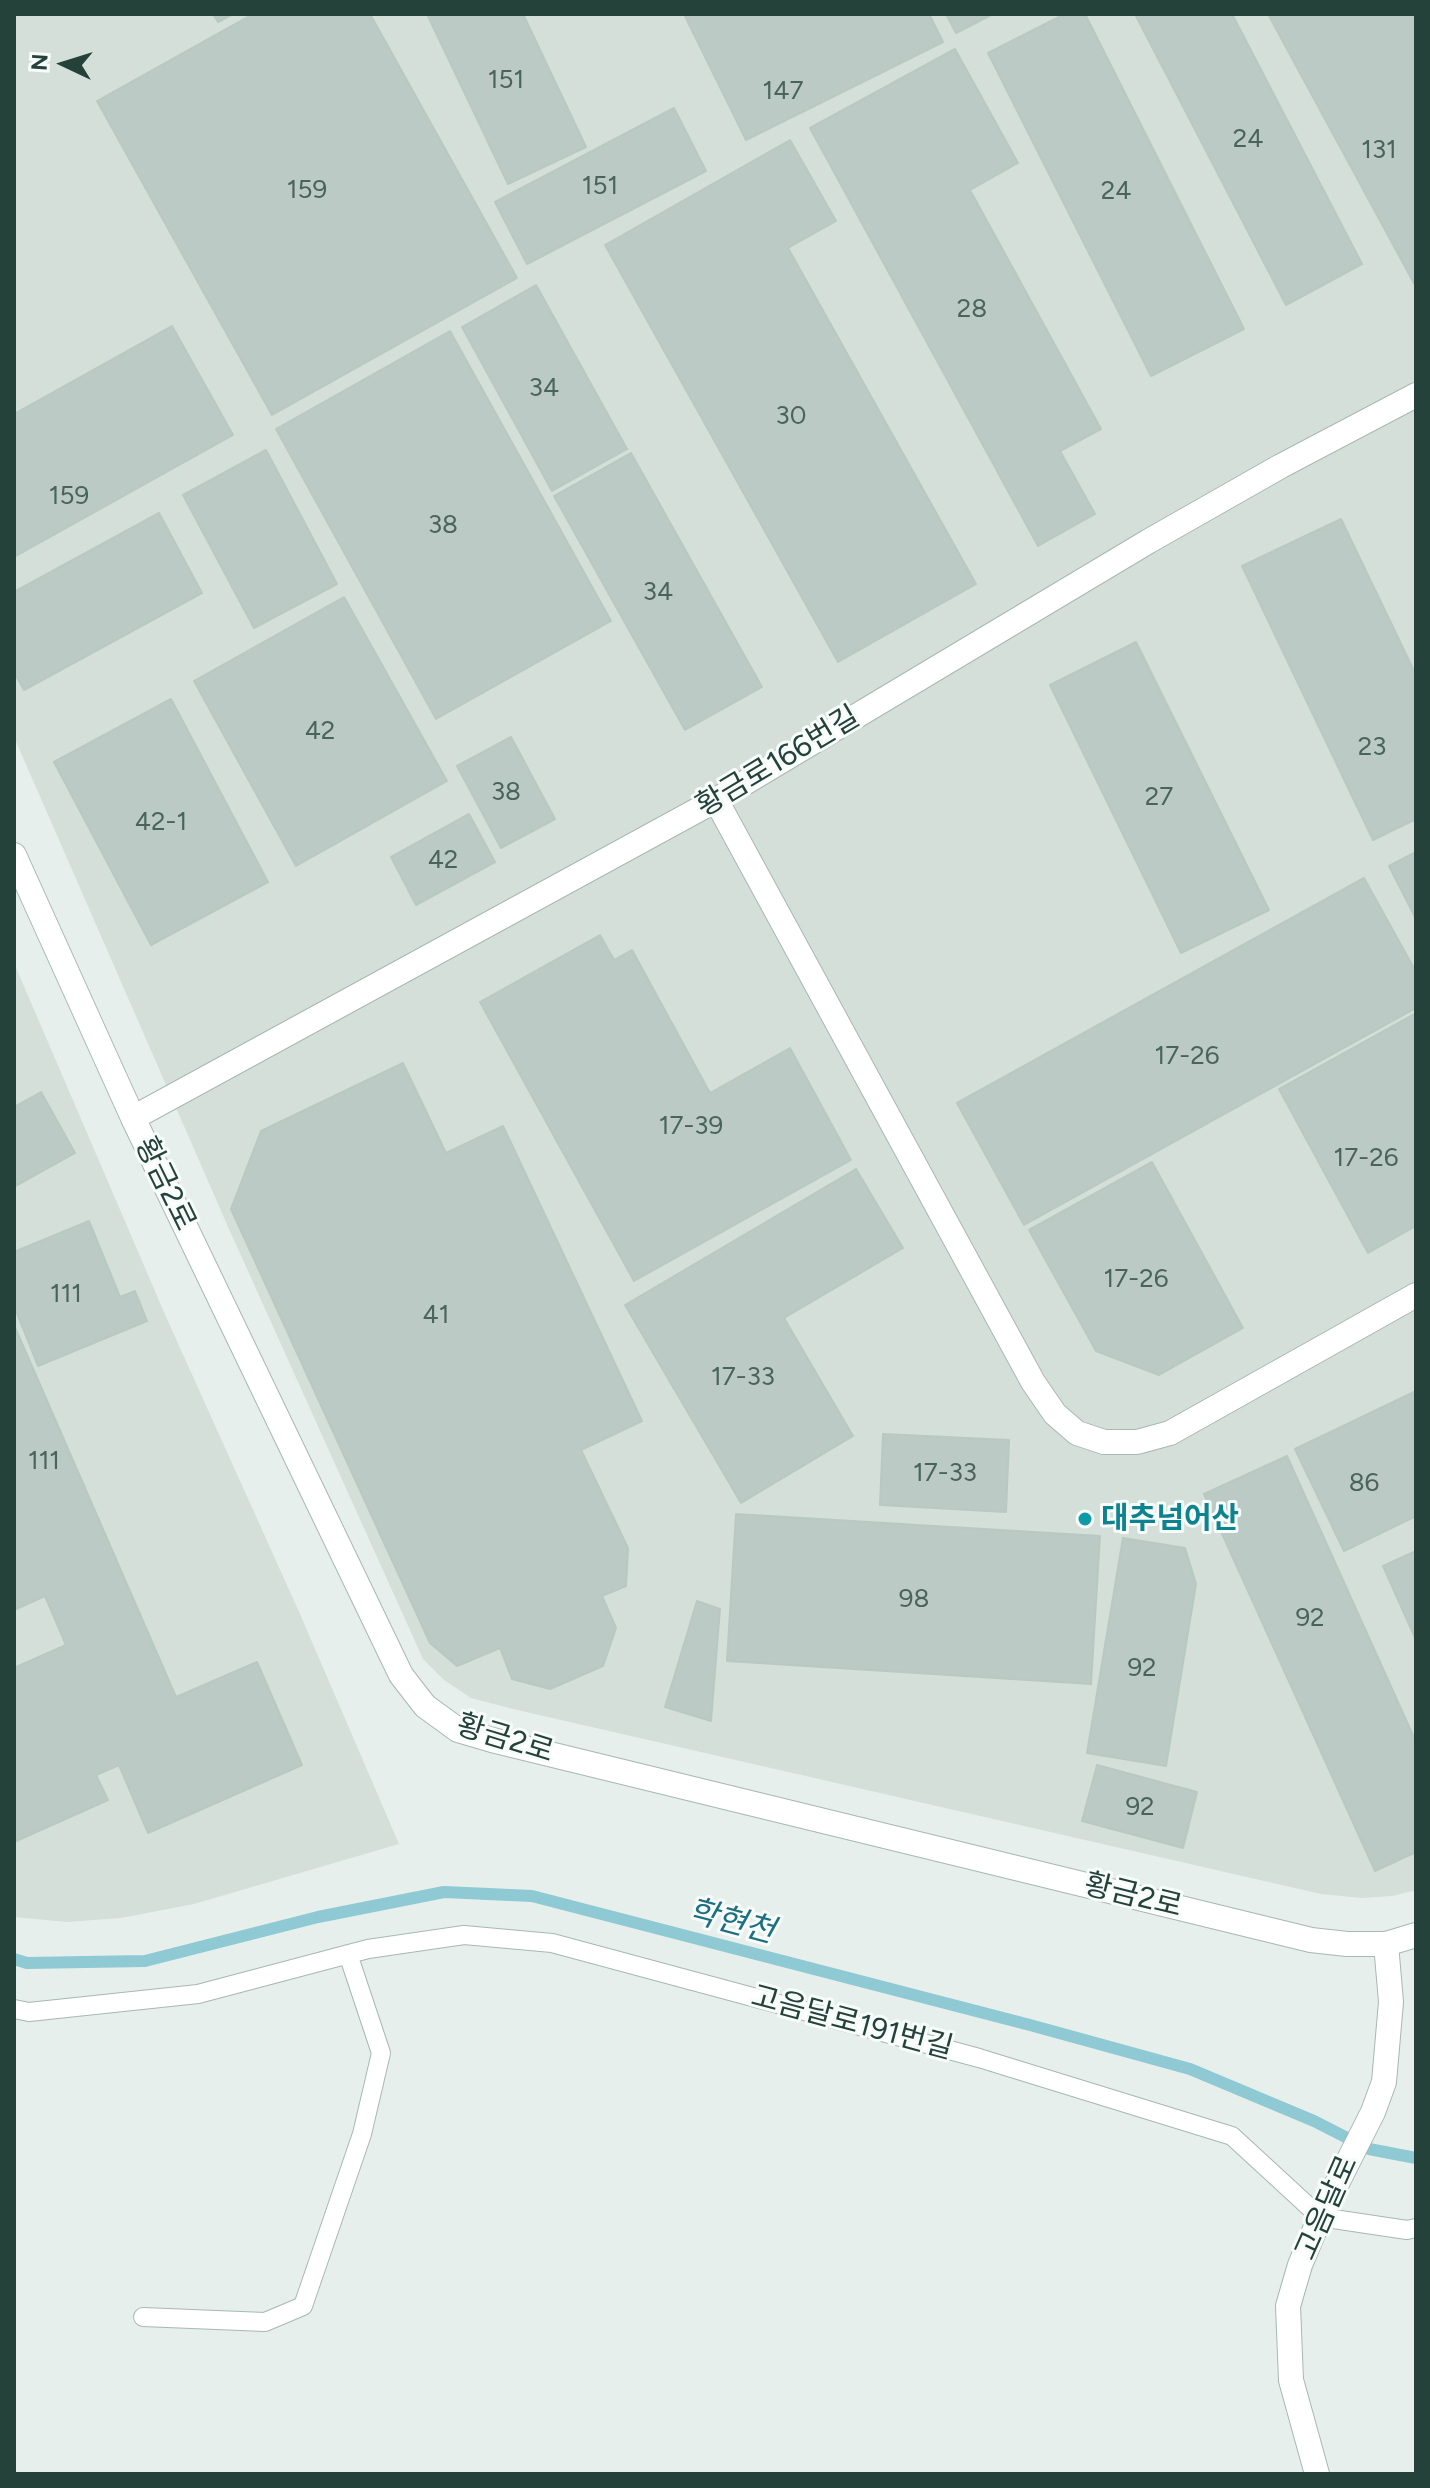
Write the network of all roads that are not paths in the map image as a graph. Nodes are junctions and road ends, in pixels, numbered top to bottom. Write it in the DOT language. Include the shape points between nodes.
graph roads {
  1 [pos="1416,395"];
  2 [pos="716,800"];
  3 [pos="14,855"];
  4 [pos="133,1118"];
  5 [pos="1416,1295"];
  6 [pos="1416,1935"];
  7 [pos="1386,1944"];
  8 [pos="348,1954"];
  9 [pos="14,2009"];
  10 [pos="1320,2217"];
  11 [pos="1416,2228"];
  12 [pos="143,2317"];
  13 [pos="1317,2474"];
  1 -- 2 [label="street, 황금로166번길" via="1149,541"];
  2 -- 4 [label="street, 황금로166번길"];
  2 -- 5 [label="street" via="1033,1382 1055,1414 1077,1433 1104,1442 1137,1442 1170,1433"];
  3 -- 4 [label="street, 황금2로"];
  4 -- 7 [label="street, 황금2로" via="401,1675 425,1706 458,1730 1311,1940"];
  6 -- 7 [label="street, 황금2로"];
  7 -- 10 [label="street, 고음달로" via="1391,2002 1384,2082"];
  8 -- 9 [label="lane, 고음달로191번길" via="198,1994 43,2011"];
  8 -- 10 [label="lane, 고음달로191번길" via="464,1935 552,1943 665,1972 979,2058 1232,2136"];
  8 -- 12 [label="lane" via="381,2053 362,2134 303,2306 265,2322"];
  10 -- 11 [label="lane"];
  10 -- 13 [label="street, 고음달로" via="1288,2306 1291,2380"];
}
